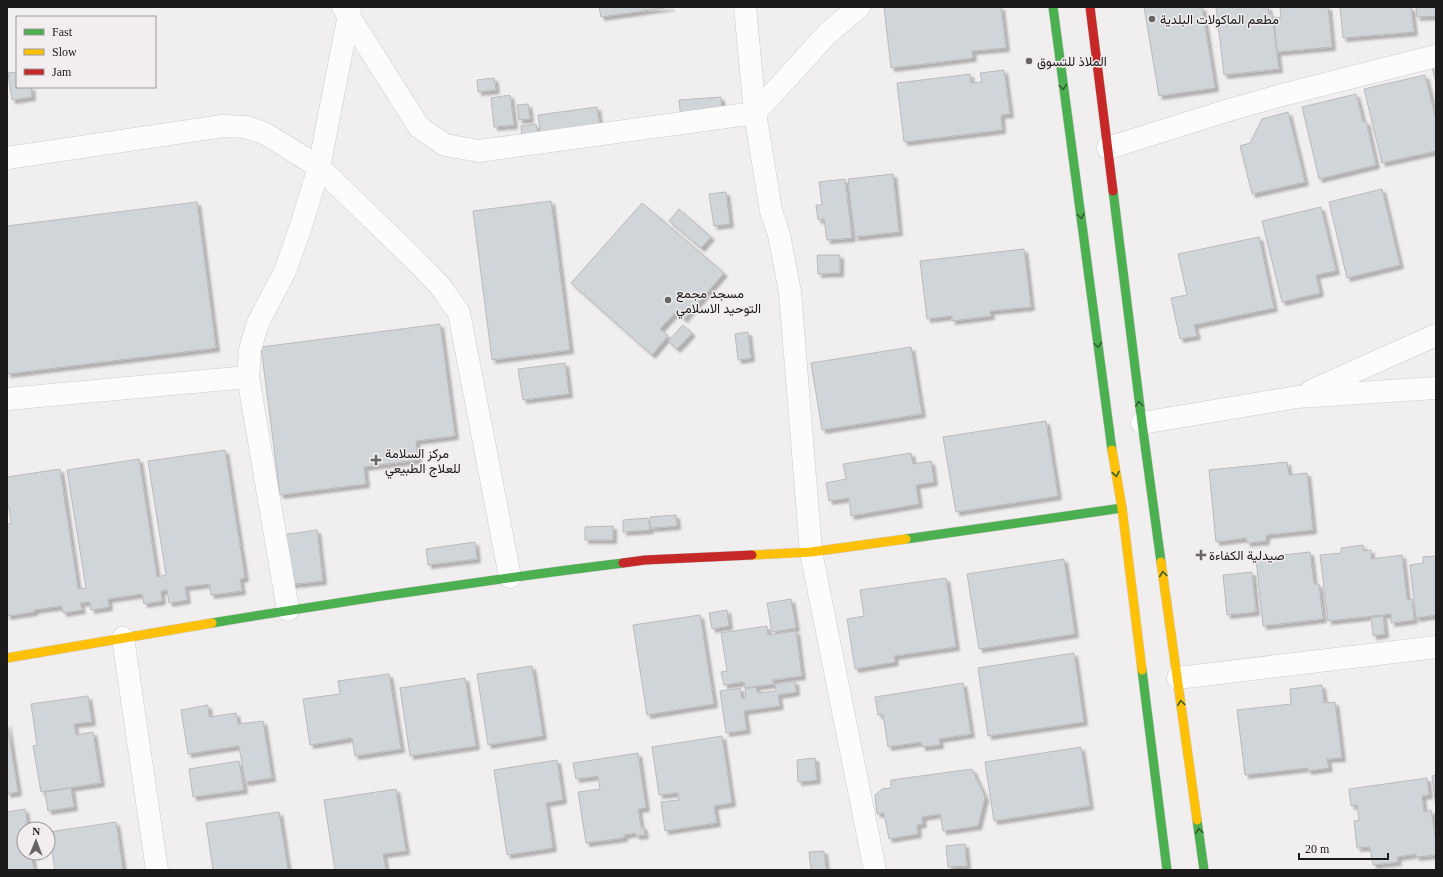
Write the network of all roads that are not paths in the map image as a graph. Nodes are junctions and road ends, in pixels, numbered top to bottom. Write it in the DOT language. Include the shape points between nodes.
graph roads {
  1 [pos="745,7"];
  2 [pos="859,7"];
  3 [pos="1053,7"];
  4 [pos="1090,7"];
  5 [pos="347,10"];
  6 [pos="1436,56"];
  7 [pos="755,112"];
  8 [pos="1108,148"];
  9 [pos="7,158"];
  10 [pos="319,167"];
  11 [pos="1436,335"];
  12 [pos="248,377"];
  13 [pos="1436,388"];
  14 [pos="1297,397"];
  15 [pos="7,399"];
  16 [pos="1142,423"];
  17 [pos="1122,508"];
  18 [pos="811,552"];
  19 [pos="510,577"];
  20 [pos="288,610"];
  21 [pos="123,638"];
  22 [pos="1436,647"];
  23 [pos="7,658"];
  24 [pos="1178,678"];
  25 [pos="157,870"];
  26 [pos="875,870"];
  27 [pos="1167,870"];
  28 [pos="1204,870"];
  1 -- 7 [label="street"];
  2 -- 7 [label="street" via="828,33"];
  3 -- 17 [label="street, one-way" via="1108,422"];
  4 -- 8 [label="street"];
  5 -- 7 [label="street" via="419,127 444,146 479,150"];
  5 -- 10 [label="street"];
  6 -- 8 [label="street" via="1252,104"];
  7 -- 18 [label="street" via="771,211 779,235 790,292"];
  16 -- 8 [label="street, one-way"];
  9 -- 10 [label="street" via="223,126 246,127 264,133"];
  10 -- 12 [label="street" via="285,271 258,323 250,349"];
  10 -- 19 [label="street" via="418,263 441,287 459,313"];
  11 -- 14 [label="street"];
  12 -- 15 [label="street"];
  12 -- 20 [label="street"];
  13 -- 14 [label="street"];
  14 -- 16 [label="street"];
  24 -- 16 [label="street, one-way"];
  17 -- 18 [label="street"];
  17 -- 27 [label="street"];
  18 -- 19 [label="street" via="645,560"];
  18 -- 26 [label="street"];
  19 -- 20 [label="street"];
  20 -- 21 [label="street"];
  21 -- 23 [label="street"];
  21 -- 25 [label="street"];
  22 -- 24 [label="street"];
  28 -- 24 [label="street, one-way"];
}
